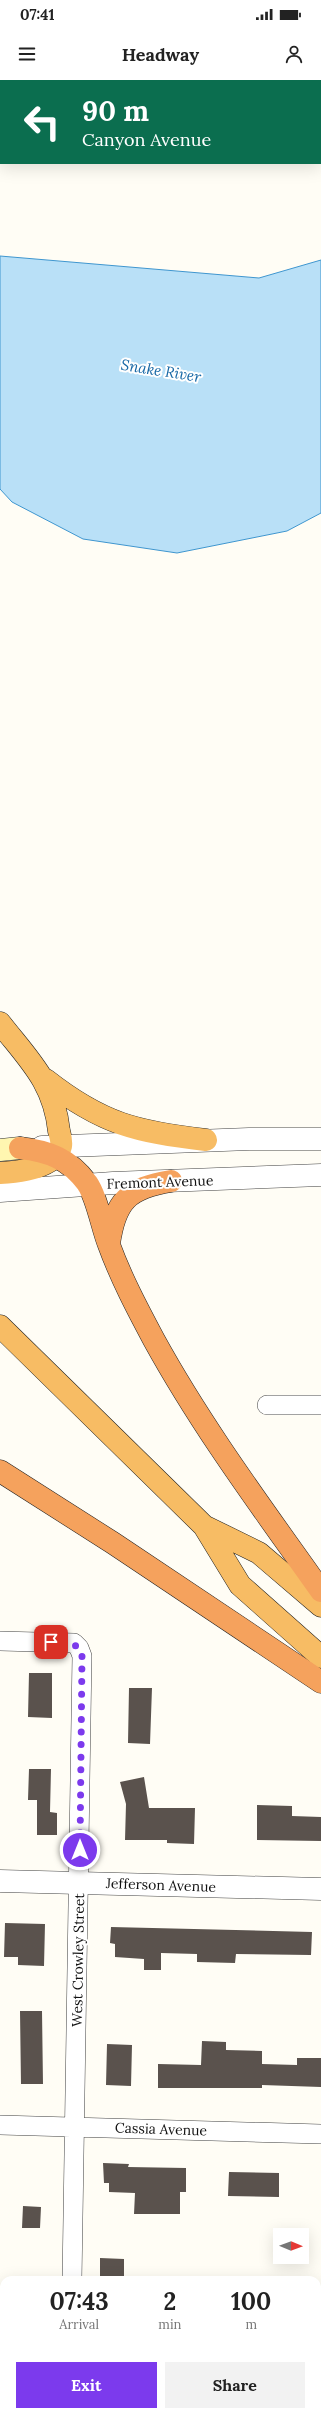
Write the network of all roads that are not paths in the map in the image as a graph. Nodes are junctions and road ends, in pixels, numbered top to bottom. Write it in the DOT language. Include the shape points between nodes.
graph roads {
  1 [pos="0,1023"];
  2 [pos="41,1076"];
  3 [pos="321,1139"];
  4 [pos="206,1140"];
  5 [pos="10,1149"];
  6 [pos="58,1150"];
  7 [pos="0,1173"];
  8 [pos="321,1175"];
  9 [pos="170,1181"];
  10 [pos="88,1185"];
  11 [pos="0,1191"];
  12 [pos="109,1245"];
  13 [pos="0,1326"];
  14 [pos="267,1405"];
  15 [pos="321,1405"];
  16 [pos="0,1471"];
  17 [pos="204,1526"];
  18 [pos="321,1591"];
  19 [pos="321,1606"];
  20 [pos="0,1641"];
  21 [pos="321,1657"];
  22 [pos="321,1682"];
  23 [pos="0,1881"];
  24 [pos="79,1883"];
  25 [pos="321,1889"];
  26 [pos="0,2126"];
  27 [pos="75,2127"];
  28 [pos="321,2134"];
  29 [pos="72,2276"];
  1 -- 2 [label="highway"];
  2 -- 4 [label="highway" via="73,1101 123,1125 157,1135"];
  2 -- 6 [label="highway" via="52,1094 57,1109"];
  3 -- 4 [label="street"];
  4 -- 6 [label="street"];
  5 -- 6 [label="highway"];
  6 -- 7 [label="highway" via="43,1165 29,1170"];
  6 -- 10 [label="highway"];
  8 -- 9 [label="street, Fremont Avenue"];
  9 -- 10 [label="street, Fremont Avenue"];
  9 -- 12 [label="highway" via="149,1184 123,1200 111,1224"];
  10 -- 11 [label="street, Fremont Avenue"];
  10 -- 12 [label="highway"];
  12 -- 18 [label="highway" via="154,1340 187,1395 232,1468"];
  13 -- 17 [label="highway"];
  14 -- 15 [label="street"];
  16 -- 22 [label="highway" via="114,1543"];
  17 -- 19 [label="highway" via="259,1553"];
  17 -- 21 [label="highway" via="240,1585"];
  20 -- 24 [label="street, West Crowley Street" via="74,1643 82,1656"];
  23 -- 24 [label="street, Jefferson Avenue"];
  24 -- 25 [label="street, Jefferson Avenue"];
  24 -- 27 [label="street, West Crowley Street"];
  26 -- 27 [label="street, Cassia Avenue"];
  27 -- 28 [label="street, Cassia Avenue"];
  27 -- 29 [label="street, West Crowley Street"];
}
